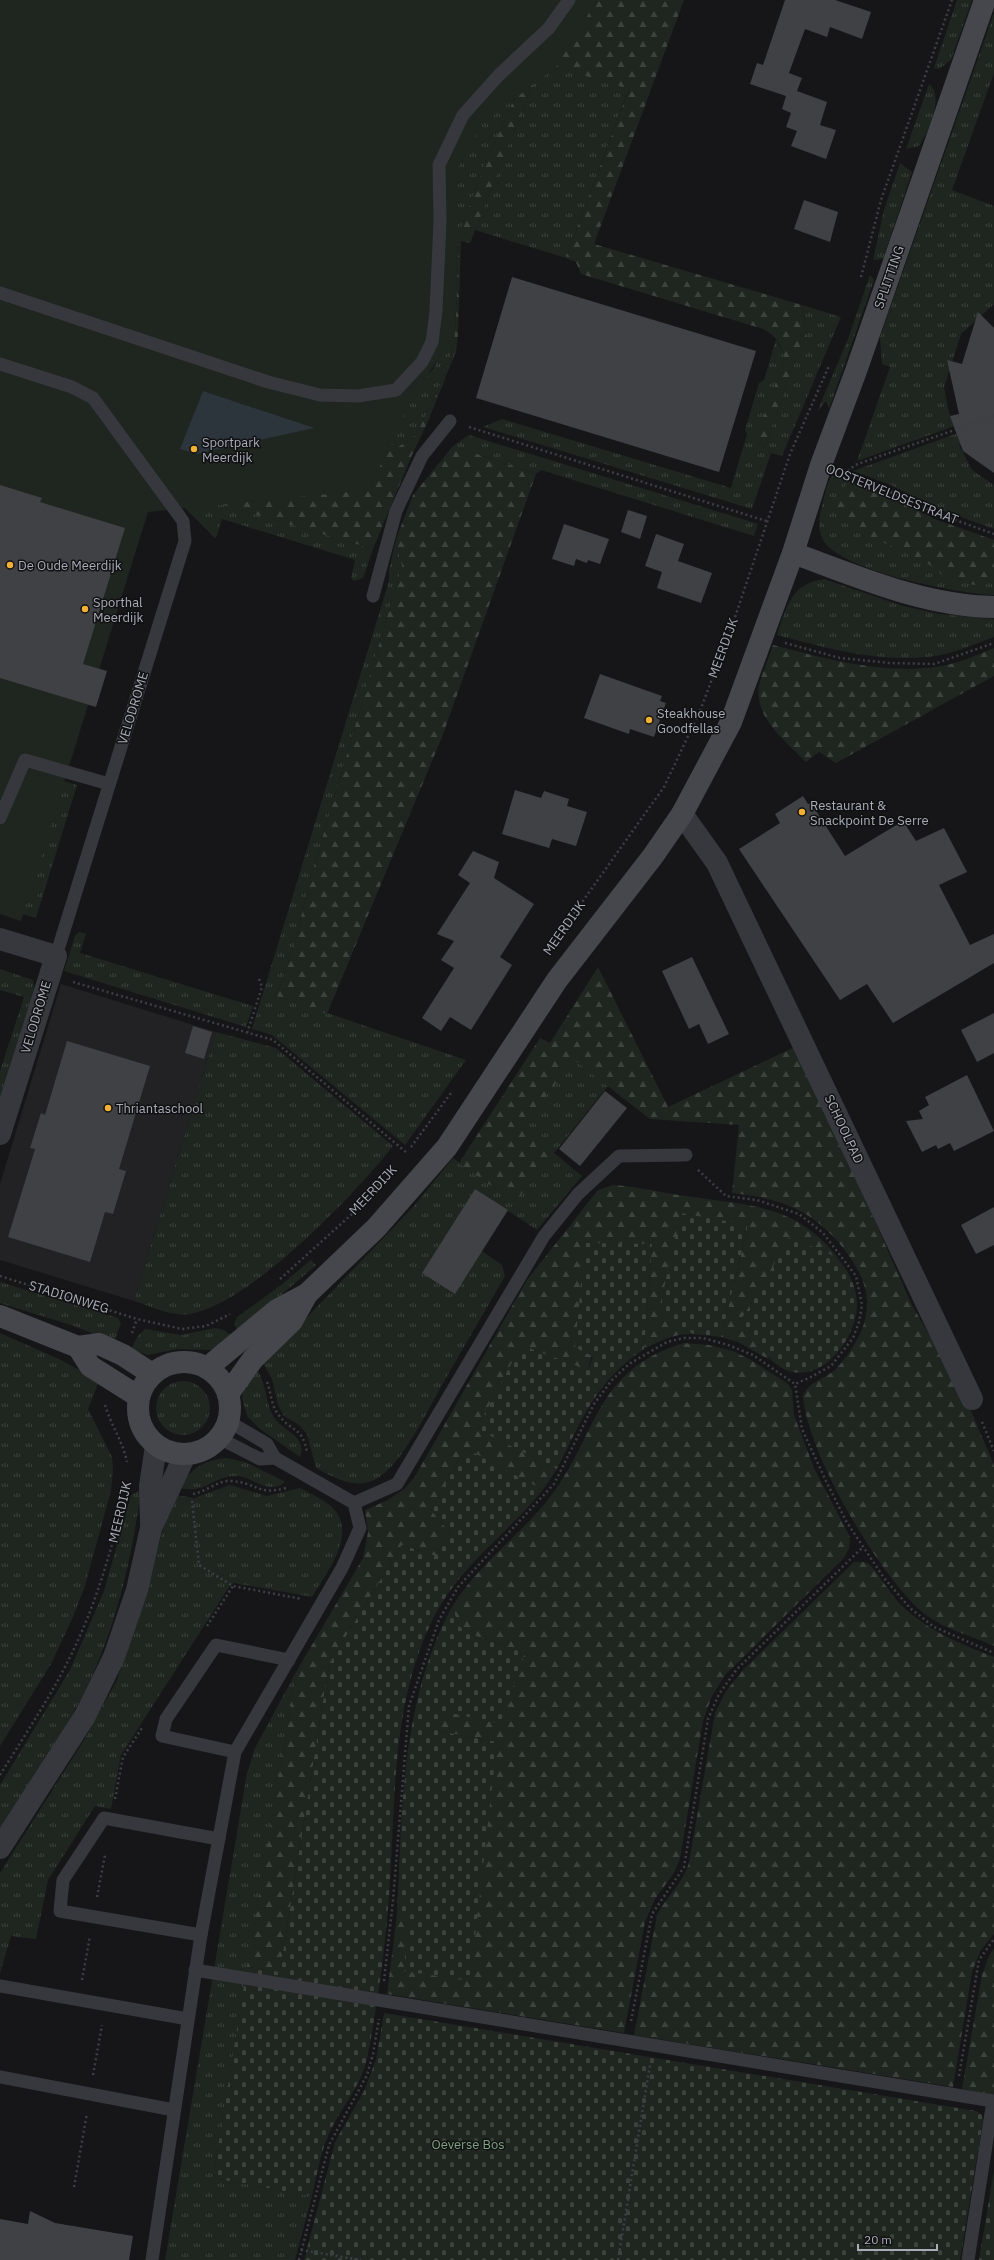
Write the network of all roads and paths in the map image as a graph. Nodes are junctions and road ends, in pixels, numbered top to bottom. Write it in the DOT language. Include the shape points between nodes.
graph roads {
  1 [pos="569,0"];
  2 [pos="952,0"];
  3 [pos="985,0"];
  4 [pos="860,278"];
  5 [pos="0,293"];
  6 [pos="0,364"];
  7 [pos="830,364"];
  8 [pos="994,416"];
  9 [pos="450,421"];
  10 [pos="790,454"];
  11 [pos="821,465"];
  12 [pos="844,474"];
  13 [pos="766,521"];
  14 [pos="994,534"];
  15 [pos="793,554"];
  16 [pos="373,596"];
  17 [pos="994,607"];
  18 [pos="732,626"];
  19 [pos="762,637"];
  20 [pos="994,642"];
  21 [pos="108,784"];
  22 [pos="682,814"];
  23 [pos="0,818"];
  24 [pos="564,928"];
  25 [pos="0,939"];
  26 [pos="53,965"];
  27 [pos="258,976"];
  28 [pos="247,1033"];
  29 [pos="453,1090"];
  30 [pos="0,1134"];
  31 [pos="407,1153"];
  32 [pos="686,1155"];
  33 [pos="402,1158"];
  34 [pos="382,1180"];
  35 [pos="0,1276"];
  36 [pos="275,1283"];
  37 [pos="307,1294"];
  38 [pos="231,1314"];
  39 [pos="0,1316"];
  40 [pos="137,1319"];
  41 [pos="78,1347"];
  42 [pos="123,1356"];
  43 [pos="253,1359"];
  44 [pos="207,1368"];
  45 [pos="152,1374"];
  46 [pos="114,1380"];
  47 [pos="796,1384"];
  48 [pos="228,1394"];
  49 [pos="139,1397"];
  50 [pos="972,1399"];
  51 [pos="224,1430"];
  52 [pos="156,1446"];
  53 [pos="994,1451"];
  54 [pos="184,1455"];
  55 [pos="275,1458"];
  56 [pos="128,1466"];
  57 [pos="311,1480"];
  58 [pos="125,1496"];
  59 [pos="354,1503"];
  60 [pos="151,1528"];
  61 [pos="863,1548"];
  62 [pos="233,1586"];
  63 [pos="322,1602"];
  64 [pos="203,1632"];
  65 [pos="994,1653"];
  66 [pos="289,1660"];
  67 [pos="144,1724"];
  68 [pos="235,1752"];
  69 [pos="0,1775"];
  70 [pos="112,1820"];
  71 [pos="219,1839"];
  72 [pos="0,1848"];
  73 [pos="94,1916"];
  74 [pos="201,1935"];
  75 [pos="994,1939"];
  76 [pos="195,1970"];
  77 [pos="0,1986"];
  78 [pos="78,2000"];
  79 [pos="382,2001"];
  80 [pos="188,2019"];
  81 [pos="628,2041"];
  82 [pos="653,2046"];
  83 [pos="0,2077"];
  84 [pos="956,2095"];
  85 [pos="174,2110"];
  86 [pos="301,2250"];
  87 [pos="152,2260"];
  88 [pos="299,2260"];
  89 [pos="361,2260"];
  90 [pos="618,2260"];
  91 [pos="968,2260"];
  1 -- 5 [label="lane" via="549,28 499,75 464,115 438,165 440,229 432,342 422,362 396,390 358,396 320,395 268,382"];
  2 -- 4 [label="path, SPLITTING" via="881,200"];
  3 -- 11 [label="street, SPLITTING"];
  6 -- 21 [label="lane, VELODROME" via="72,387 93,398 183,521 185,541"];
  7 -- 10 [label="path"];
  8 -- 12 [label="path" via="855,465"];
  9 -- 13 [label="path"];
  9 -- 16 [label="lane" via="422,456 396,511"];
  10 -- 11 [label="path, OOSTERVELDSESTRAAT"];
  10 -- 13 [label="path"];
  11 -- 12 [label="path, OOSTERVELDSESTRAAT"];
  11 -- 15 [label="street, SPLITTING"];
  12 -- 14 [label="path, OOSTERVELDSESTRAAT" via="882,488 933,512"];
  13 -- 18 [label="path, MEERDIJK"];
  15 -- 17 [label="street" via="907,594 940,602"];
  15 -- 19 [label="street, MEERDIJK"];
  18 -- 19 [label="path"];
  18 -- 24 [label="path, MEERDIJK" via="700,711 664,787"];
  19 -- 20 [label="path" via="840,658 934,664"];
  19 -- 22 [label="street, MEERDIJK" via="730,722"];
  21 -- 23 [label="lane" via="25,760"];
  21 -- 26 [label="lane, VELODROME"];
  22 -- 37 [label="street, MEERDIJK" via="653,856 557,980 447,1147 376,1228"];
  22 -- 50 [label="street, SCHOOLPAD" via="717,862"];
  25 -- 26 [label="street"];
  26 -- 28 [label="path"];
  26 -- 30 [label="street, VELODROME"];
  27 -- 28 [label="path" via="262,987"];
  28 -- 31 [label="path" via="273,1040"];
  29 -- 31 [label="path, MEERDIJK"];
  31 -- 33 [label="path, MEERDIJK"];
  32 -- 47 [label="path" via="701,1175 726,1196 763,1202 799,1214 823,1233 856,1276 862,1305 859,1322 852,1338 831,1366"];
  32 -- 59 [label="lane" via="619,1156 578,1194 544,1236 397,1484"];
  34 -- 36 [label="path, MEERDIJK" via="352,1214"];
  35 -- 40 [label="path, STADIONWEG"];
  37 -- 43 [label="street, MEERDIJK" via="292,1321"];
  37 -- 44 [label="street, MEERDIJK" via="277,1310"];
  38 -- 40 [label="path" via="206,1326 182,1329"];
  39 -- 41 [label="street"];
  40 -- 42 [label="path"];
  41 -- 42 [label="street" via="99,1344"];
  41 -- 46 [label="street" via="90,1366"];
  42 -- 45 [label="street"];
  43 -- 48 [label="street, MEERDIJK"];
  43 -- 57 [label="path" via="265,1377 277,1413 284,1422 302,1434"];
  44 -- 45 [label="street" via="185,1362 173,1363"];
  44 -- 48 [label="street" via="220,1379"];
  45 -- 49 [label="street"];
  46 -- 49 [label="street"];
  46 -- 56 [label="path, MEERDIJK" via="105,1405 109,1420 125,1450"];
  47 -- 61 [label="path" via="802,1429 846,1521"];
  47 -- 79 [label="path" via="753,1355 704,1338 684,1338 667,1342 629,1364 612,1380 594,1404 554,1484 458,1587 439,1620 409,1706"];
  48 -- 51 [label="street" via="230,1408"];
  49 -- 52 [label="street" via="137,1411 140,1424 146,1436"];
  50 -- 53 [label="path"];
  51 -- 54 [label="street" via="209,1447 198,1453"];
  51 -- 55 [label="lane" via="260,1459"];
  51 -- 55 [label="lane" via="267,1444"];
  52 -- 54 [label="street"];
  52 -- 60 [label="street, MEERDIJK" via="150,1486"];
  54 -- 60 [label="street, MEERDIJK"];
  55 -- 57 [label="lane"];
  57 -- 59 [label="lane"];
  57 -- 62 [label="path" via="267,1492 230,1481 203,1492 190,1494 199,1564"];
  58 -- 69 [label="path, MEERDIJK" via="112,1547 71,1656"];
  59 -- 63 [label="lane" via="360,1528 342,1568"];
  60 -- 72 [label="street, MEERDIJK" via="137,1590 114,1657 85,1716"];
  61 -- 65 [label="path" via="910,1608 934,1628"];
  61 -- 81 [label="path" via="737,1668 719,1694 708,1718 684,1867 652,1914"];
  62 -- 63 [label="path"];
  62 -- 64 [label="path"];
  63 -- 66 [label="lane"];
  66 -- 68 [label="lane"];
  66 -- 68 [label="lane" via="216,1645 166,1719 162,1736"];
  67 -- 70 [label="path" via="123,1757"];
  68 -- 71 [label="lane"];
  70 -- 71 [label="lane"];
  70 -- 73 [label="path"];
  70 -- 73 [label="lane" via="104,1818 63,1880 60,1911"];
  71 -- 74 [label="lane"];
  73 -- 74 [label="lane"];
  73 -- 78 [label="path"];
  74 -- 76 [label="lane"];
  75 -- 84 [label="path" via="979,1960"];
  76 -- 79 [label="lane"];
  76 -- 80 [label="lane"];
  77 -- 78 [label="lane"];
  78 -- 80 [label="lane"];
  79 -- 81 [label="lane"];
  79 -- 86 [label="path" via="367,2075 332,2137"];
  80 -- 85 [label="lane"];
  81 -- 82 [label="lane"];
  82 -- 84 [label="lane"];
  82 -- 90 [label="path"];
  83 -- 85 [label="lane"];
  84 -- 91 [label="lane" via="993,2101"];
  85 -- 87 [label="lane"];
  86 -- 88 [label="path"];
  86 -- 89 [label="path"];
}
